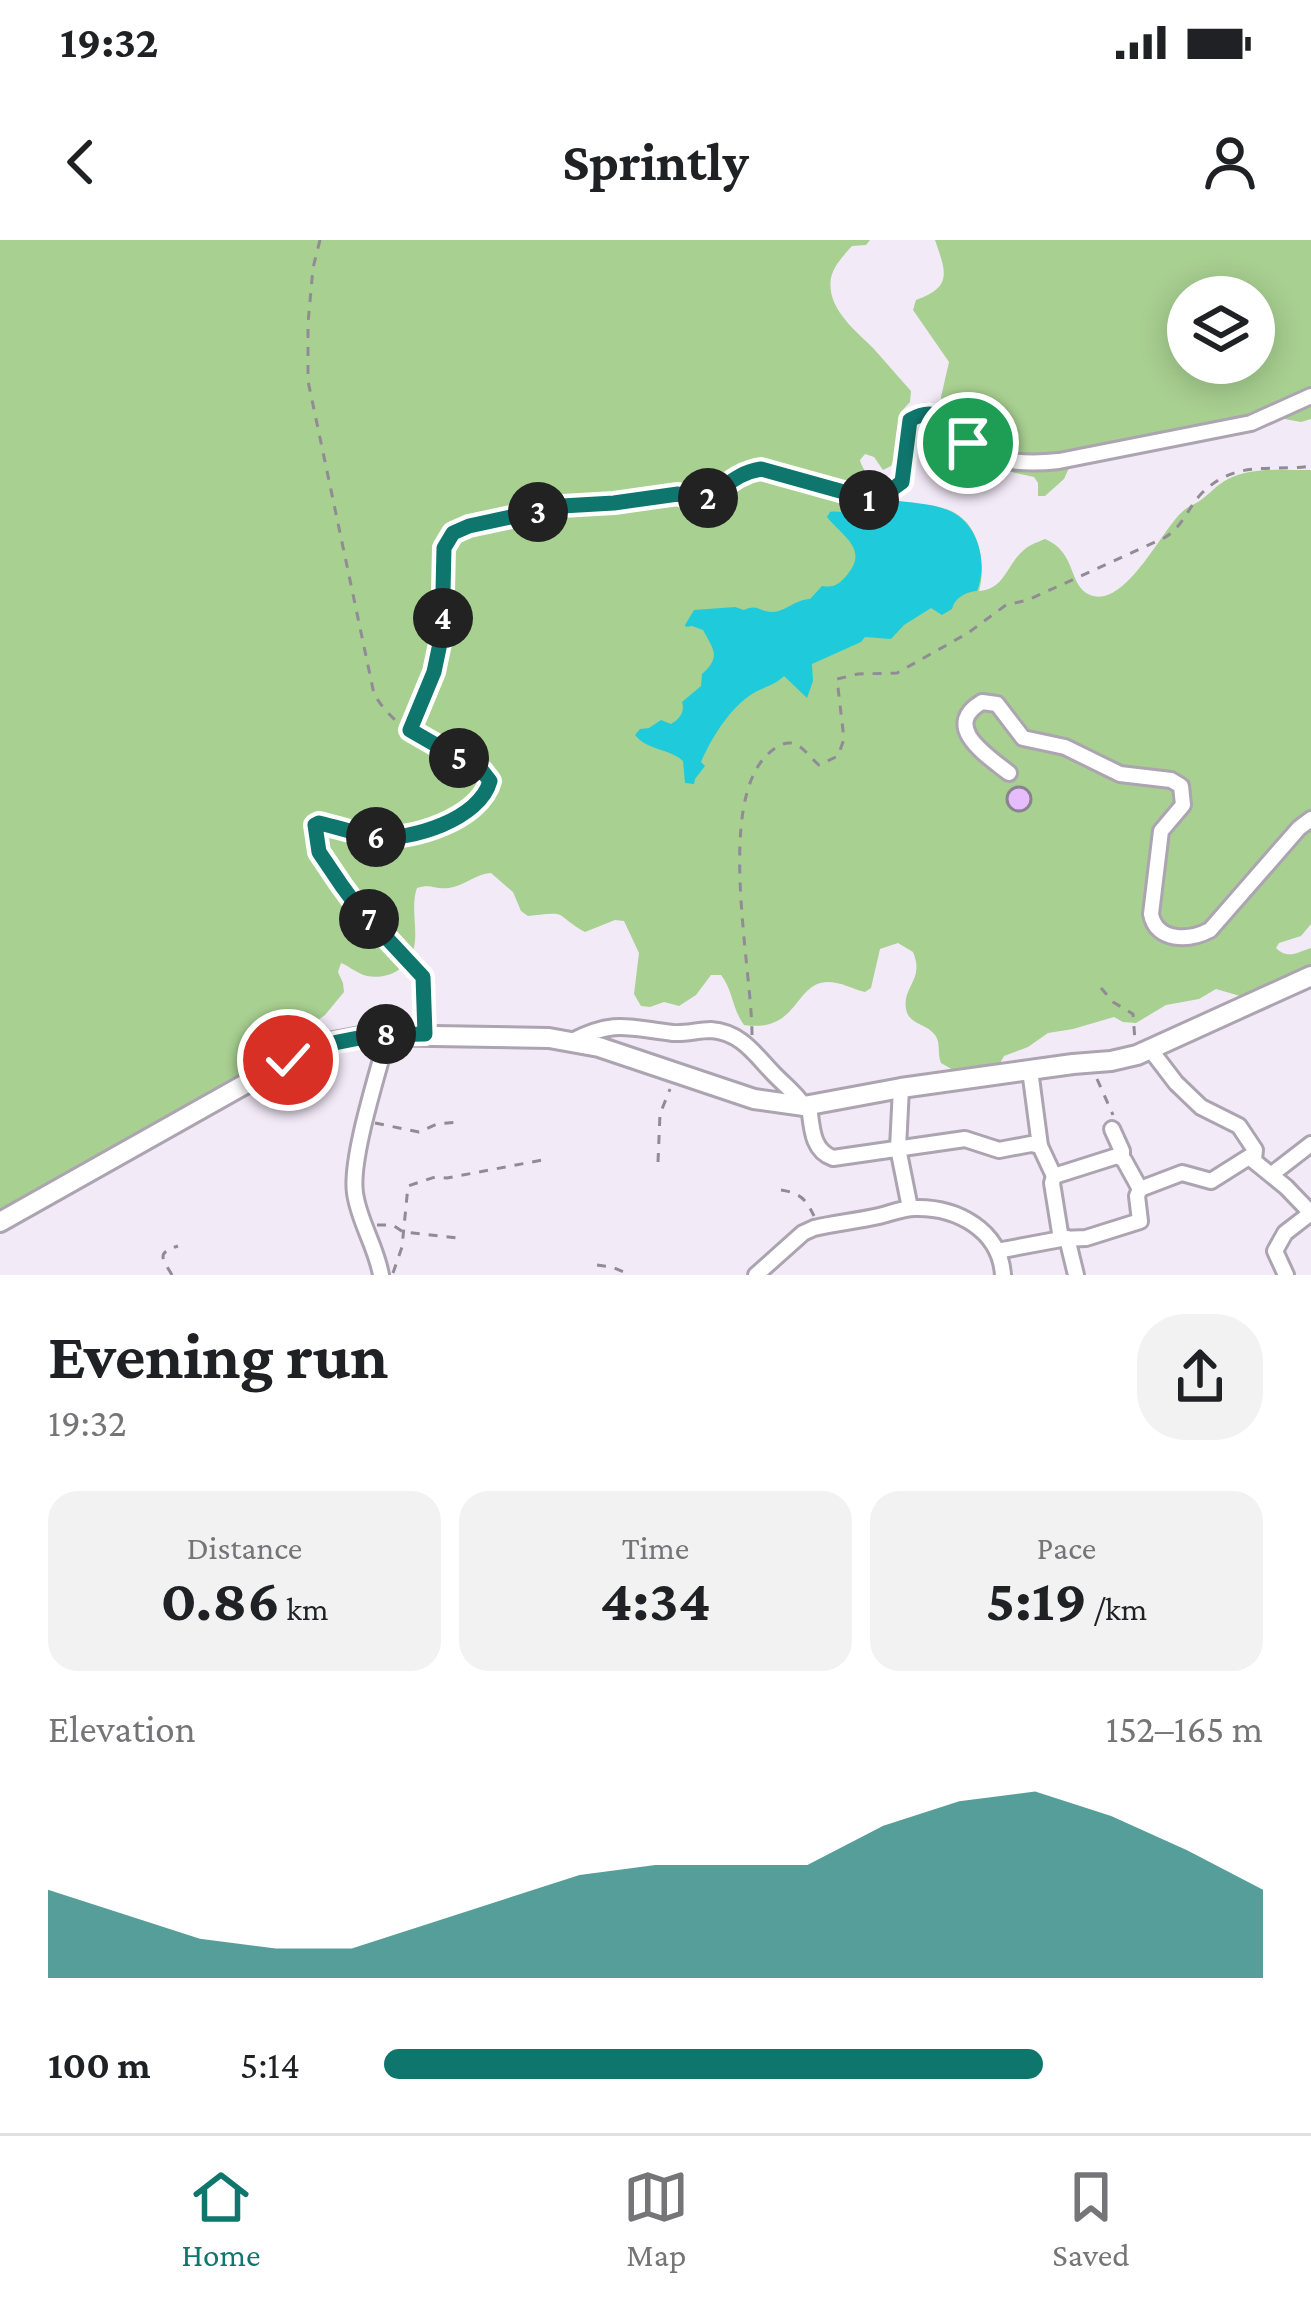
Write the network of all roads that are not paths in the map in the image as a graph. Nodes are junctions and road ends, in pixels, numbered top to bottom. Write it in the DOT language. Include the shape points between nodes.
graph roads {
  1 [pos="1311,396"];
  2 [pos="678,494"];
  3 [pos="1009,773"];
  4 [pos="1311,819"];
  5 [pos="1311,976"];
  6 [pos="388,1034"];
  7 [pos="572,1041"];
  8 [pos="1145,1052"];
  9 [pos="1030,1070"];
  10 [pos="901,1088"];
  11 [pos="807,1106"];
  12 [pos="1113,1122"];
  13 [pos="1311,1144"];
  14 [pos="1040,1146"];
  15 [pos="898,1148"];
  16 [pos="1122,1157"];
  17 [pos="1254,1159"];
  18 [pos="1272,1174"];
  19 [pos="1054,1176"];
  20 [pos="1140,1189"];
  21 [pos="910,1208"];
  22 [pos="1311,1213"];
  23 [pos="0,1222"];
  24 [pos="1064,1239"];
  25 [pos="997,1251"];
  26 [pos="381,1275"];
  27 [pos="756,1275"];
  28 [pos="1003,1275"];
  29 [pos="1076,1275"];
  30 [pos="1286,1275"];
  1 -- 2 [label="street" via="1251,424 1029,464 984,452 926,412 908,425 902,482 876,501 761,469 742,472 698,502"];
  3 -- 4 [label="street" via="967,733 969,711 982,702 997,704 1023,738 1065,747 1120,774 1181,786 1184,805 1161,831 1150,914 1158,931 1182,938 1210,930"];
  5 -- 8 [label="street"];
  6 -- 7 [label="street"];
  6 -- 23 [label="street" via="329,1043 288,1060"];
  6 -- 26 [label="street" via="354,1185"];
  7 -- 11 [label="street" via="754,1099"];
  7 -- 11 [label="street" via="621,1026 715,1030 752,1049"];
  8 -- 9 [label="street"];
  8 -- 17 [label="street" via="1201,1107 1239,1126"];
  9 -- 10 [label="street"];
  9 -- 14 [label="street"];
  10 -- 11 [label="street"];
  10 -- 15 [label="street"];
  11 -- 15 [label="street" via="827,1156"];
  12 -- 16 [label="street"];
  13 -- 18 [label="street"];
  14 -- 15 [label="street" via="999,1150 965,1139"];
  14 -- 19 [label="street"];
  15 -- 21 [label="street"];
  16 -- 19 [label="street"];
  16 -- 20 [label="street"];
  17 -- 18 [label="street"];
  17 -- 20 [label="street" via="1211,1181 1182,1173"];
  18 -- 22 [label="street"];
  19 -- 24 [label="street"];
  20 -- 24 [label="street" via="1140,1221"];
  21 -- 25 [label="street" via="962,1217"];
  21 -- 27 [label="street" via="802,1233"];
  22 -- 30 [label="street" via="1275,1251"];
  24 -- 25 [label="street"];
  24 -- 29 [label="street"];
  25 -- 28 [label="street"];
}
